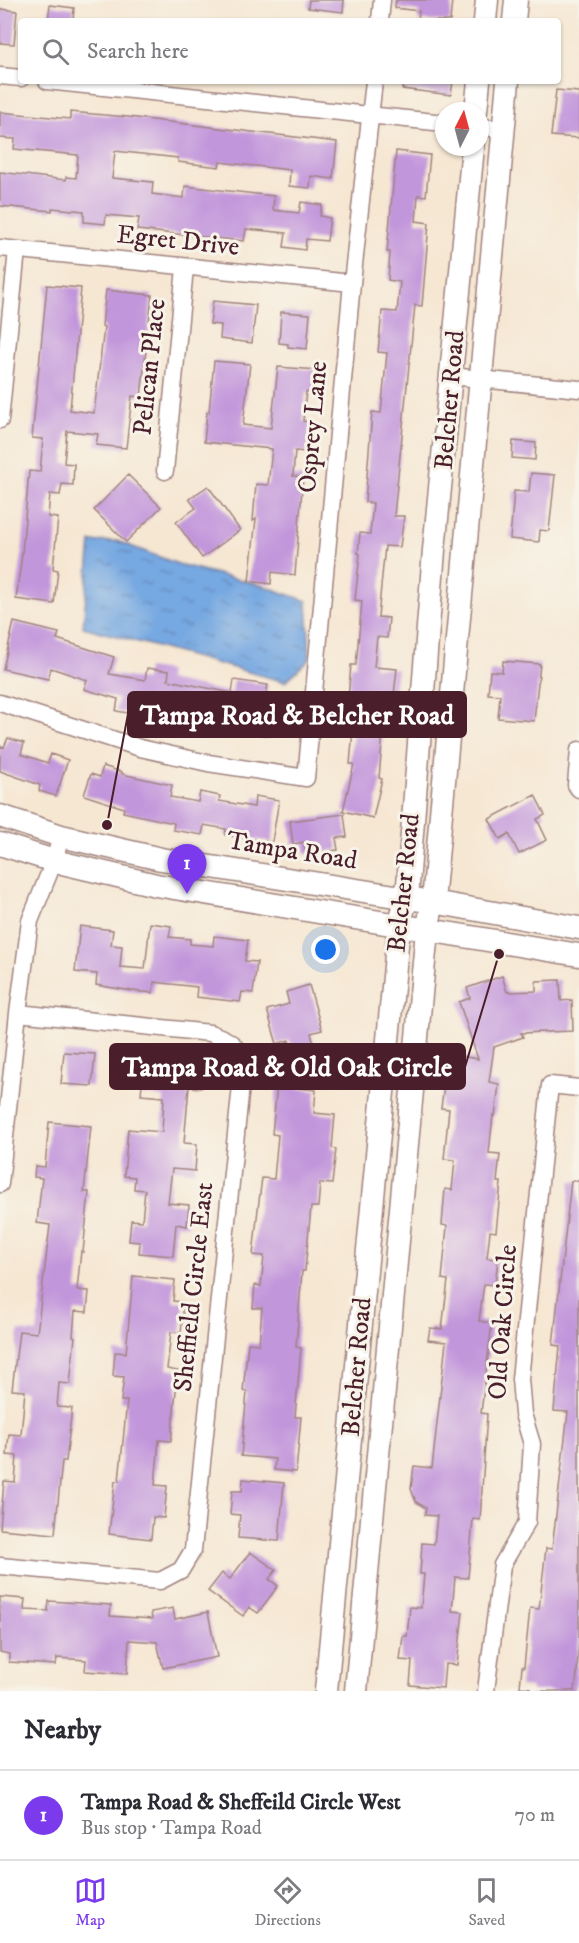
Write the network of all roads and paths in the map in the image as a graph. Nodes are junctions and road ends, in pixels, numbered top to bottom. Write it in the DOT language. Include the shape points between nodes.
graph roads {
  1 [pos="382,0"];
  2 [pos="487,0"];
  3 [pos="516,0"];
  4 [pos="380,18"];
  5 [pos="485,18"];
  6 [pos="514,18"];
  7 [pos="0,76"];
  8 [pos="18,78"];
  9 [pos="75,84"];
  10 [pos="374,84"];
  11 [pos="479,84"];
  12 [pos="508,84"];
  13 [pos="477,102"];
  14 [pos="371,116"];
  15 [pos="435,122"];
  16 [pos="489,128"];
  17 [pos="504,129"];
  18 [pos="472,156"];
  19 [pos="8,249"];
  20 [pos="185,268"];
  21 [pos="352,283"];
  22 [pos="451,375"];
  23 [pos="480,378"];
  24 [pos="579,389"];
  25 [pos="0,420"];
  26 [pos="165,471"];
  27 [pos="0,703"];
  28 [pos="579,750"];
  29 [pos="579,789"];
  30 [pos="0,816"];
  31 [pos="61,836"];
  32 [pos="0,844"];
  33 [pos="54,861"];
  34 [pos="407,898"];
  35 [pos="433,902"];
  36 [pos="399,924"];
  37 [pos="579,928"];
  38 [pos="427,930"];
  39 [pos="579,955"];
  40 [pos="18,1013"];
  41 [pos="579,1088"];
  42 [pos="0,1184"];
  43 [pos="0,1566"];
  44 [pos="326,1691"];
  45 [pos="356,1691"];
  46 [pos="486,1691"];
  1 -- 4 [label="street"];
  2 -- 5 [label="main road"];
  3 -- 6 [label="main road"];
  7 -- 8 [label="street"];
  9 -- 14 [label="street"];
  10 -- 14 [label="street, Osprey Lane"];
  11 -- 13 [label="main road"];
  12 -- 17 [label="main road, Belcher Road"];
  14 -- 15 [label="street"];
  14 -- 21 [label="street, Osprey Lane"];
  16 -- 17 [label="street"];
  17 -- 23 [label="main road, Belcher Road"];
  18 -- 22 [label="main road, Belcher Road"];
  19 -- 20 [label="street, Egret Drive"];
  19 -- 25 [label="street"];
  20 -- 21 [label="street, Egret Drive"];
  20 -- 26 [label="street, Pelican Place"];
  21 -- 27 [label="street, Osprey Lane" via="306,778 140,748"];
  22 -- 23 [label="street"];
  22 -- 34 [label="main road, Belcher Road"];
  23 -- 24 [label="street"];
  23 -- 35 [label="main road, Belcher Road"];
  28 -- 29 [label="street"];
  30 -- 31 [label="main road, Tampa Road"];
  31 -- 33 [label="street"];
  31 -- 34 [label="main road, Tampa Road" via="194,865"];
  32 -- 33 [label="main road"];
  33 -- 36 [label="main road" via="156,885"];
  33 -- 40 [label="street" via="30,921"];
  34 -- 35 [label="main road, Tampa Road"];
  34 -- 36 [label="main road, Belcher Road"];
  35 -- 37 [label="main road, Tampa Road"];
  35 -- 38 [label="main road, Belcher Road"];
  36 -- 38 [label="main road"];
  36 -- 44 [label="main road, Belcher Road"];
  38 -- 39 [label="main road"];
  38 -- 45 [label="main road, Belcher Road"];
  40 -- 42 [label="street"];
  40 -- 43 [label="street, Sheffield Circle East" via="210,1033 232,1042 243,1066 193,1550 182,1570 160,1581"];
  41 -- 46 [label="street, Old Oak Circle" via="550,1085 520,1379 523,1414 532,1444 527,1522 502,1565"];
}
